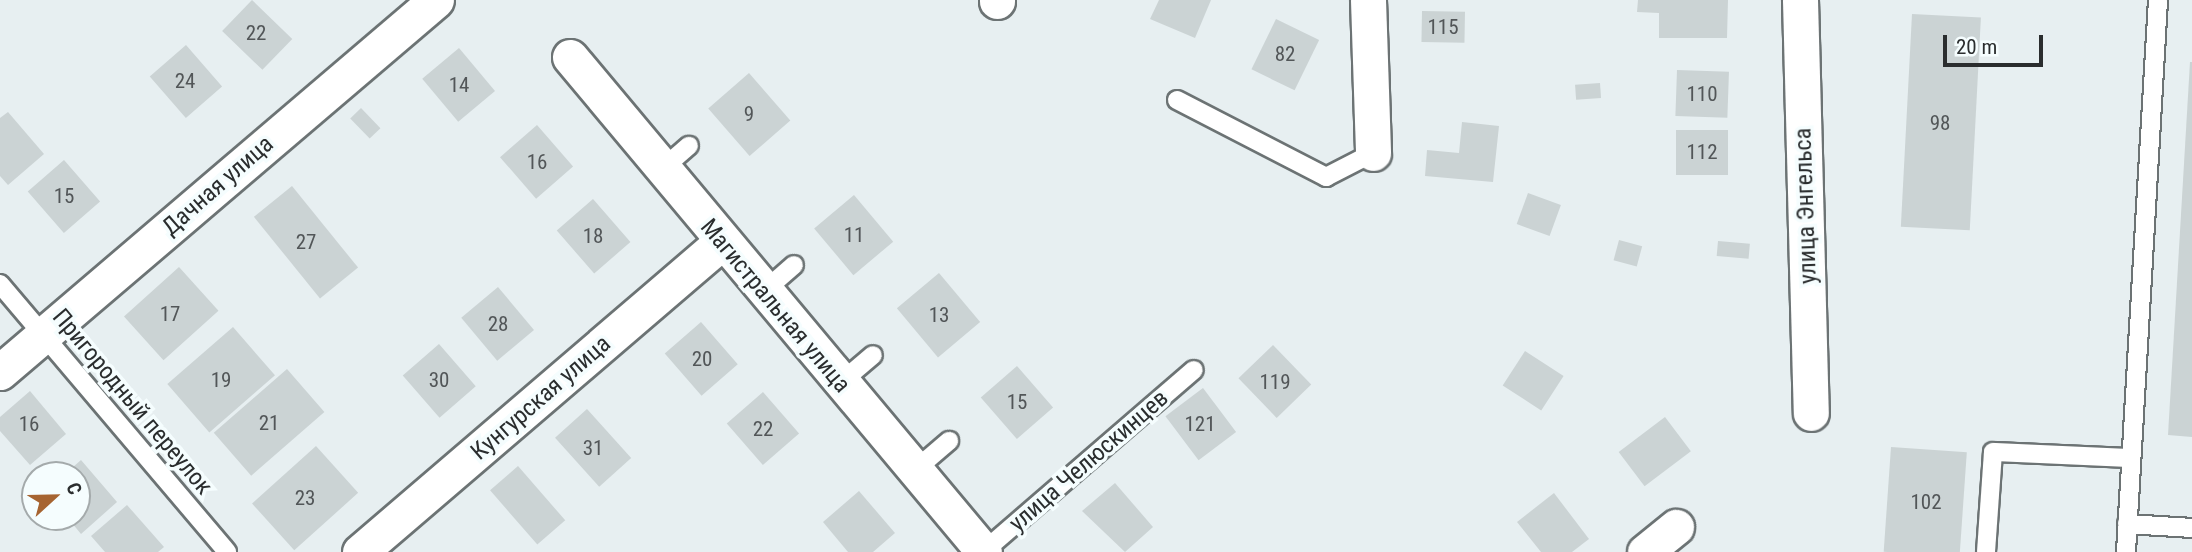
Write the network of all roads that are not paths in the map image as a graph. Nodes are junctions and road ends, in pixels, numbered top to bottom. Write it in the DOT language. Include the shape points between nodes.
graph roads {
  1 [pos="436,0"];
  2 [pos="1368,0"];
  3 [pos="1800,0"];
  4 [pos="2158,0"];
  5 [pos="569,57"];
  6 [pos="1177,100"];
  7 [pos="689,146"];
  8 [pos="1373,153"];
  9 [pos="661,170"];
  10 [pos="721,243"];
  11 [pos="794,265"];
  12 [pos="0,284"];
  13 [pos="763,292"];
  14 [pos="43,335"];
  15 [pos="873,355"];
  16 [pos="1194,370"];
  17 [pos="0,372"];
  18 [pos="840,383"];
  19 [pos="1811,412"];
  20 [pos="949,441"];
  21 [pos="2131,458"];
  22 [pos="915,470"];
  23 [pos="2127,524"];
  24 [pos="1676,527"];
  25 [pos="2192,528"];
  26 [pos="975,549"];
  27 [pos="227,552"];
  28 [pos="360,552"];
  29 [pos="1646,552"];
  30 [pos="1986,552"];
  31 [pos="2126,552"];
  1 -- 14 [label="street, Дачная улица"];
  2 -- 8 [label="street"];
  3 -- 19 [label="street, улица Энгельса"];
  4 -- 21 [label="lane"];
  5 -- 9 [label="street, Магистральная улица"];
  6 -- 8 [label="lane" via="1326,177"];
  7 -- 9 [label="lane"];
  9 -- 10 [label="street, Магистральная улица"];
  10 -- 13 [label="street, Магистральная улица"];
  10 -- 28 [label="street, Кунгурская улица"];
  11 -- 13 [label="lane"];
  12 -- 14 [label="lane, Пригородный переулок"];
  13 -- 18 [label="street, Магистральная улица"];
  14 -- 17 [label="street, Дачная улица"];
  14 -- 27 [label="lane, Пригородный переулок"];
  15 -- 18 [label="lane"];
  16 -- 26 [label="lane, улица Челюскинцев"];
  18 -- 22 [label="street, Магистральная улица"];
  20 -- 22 [label="lane"];
  21 -- 23 [label="lane"];
  21 -- 30 [label="lane" via="1993,452"];
  22 -- 26 [label="street, Магистральная улица"];
  23 -- 25 [label="lane"];
  23 -- 31 [label="lane"];
  24 -- 29 [label="street"];
}
